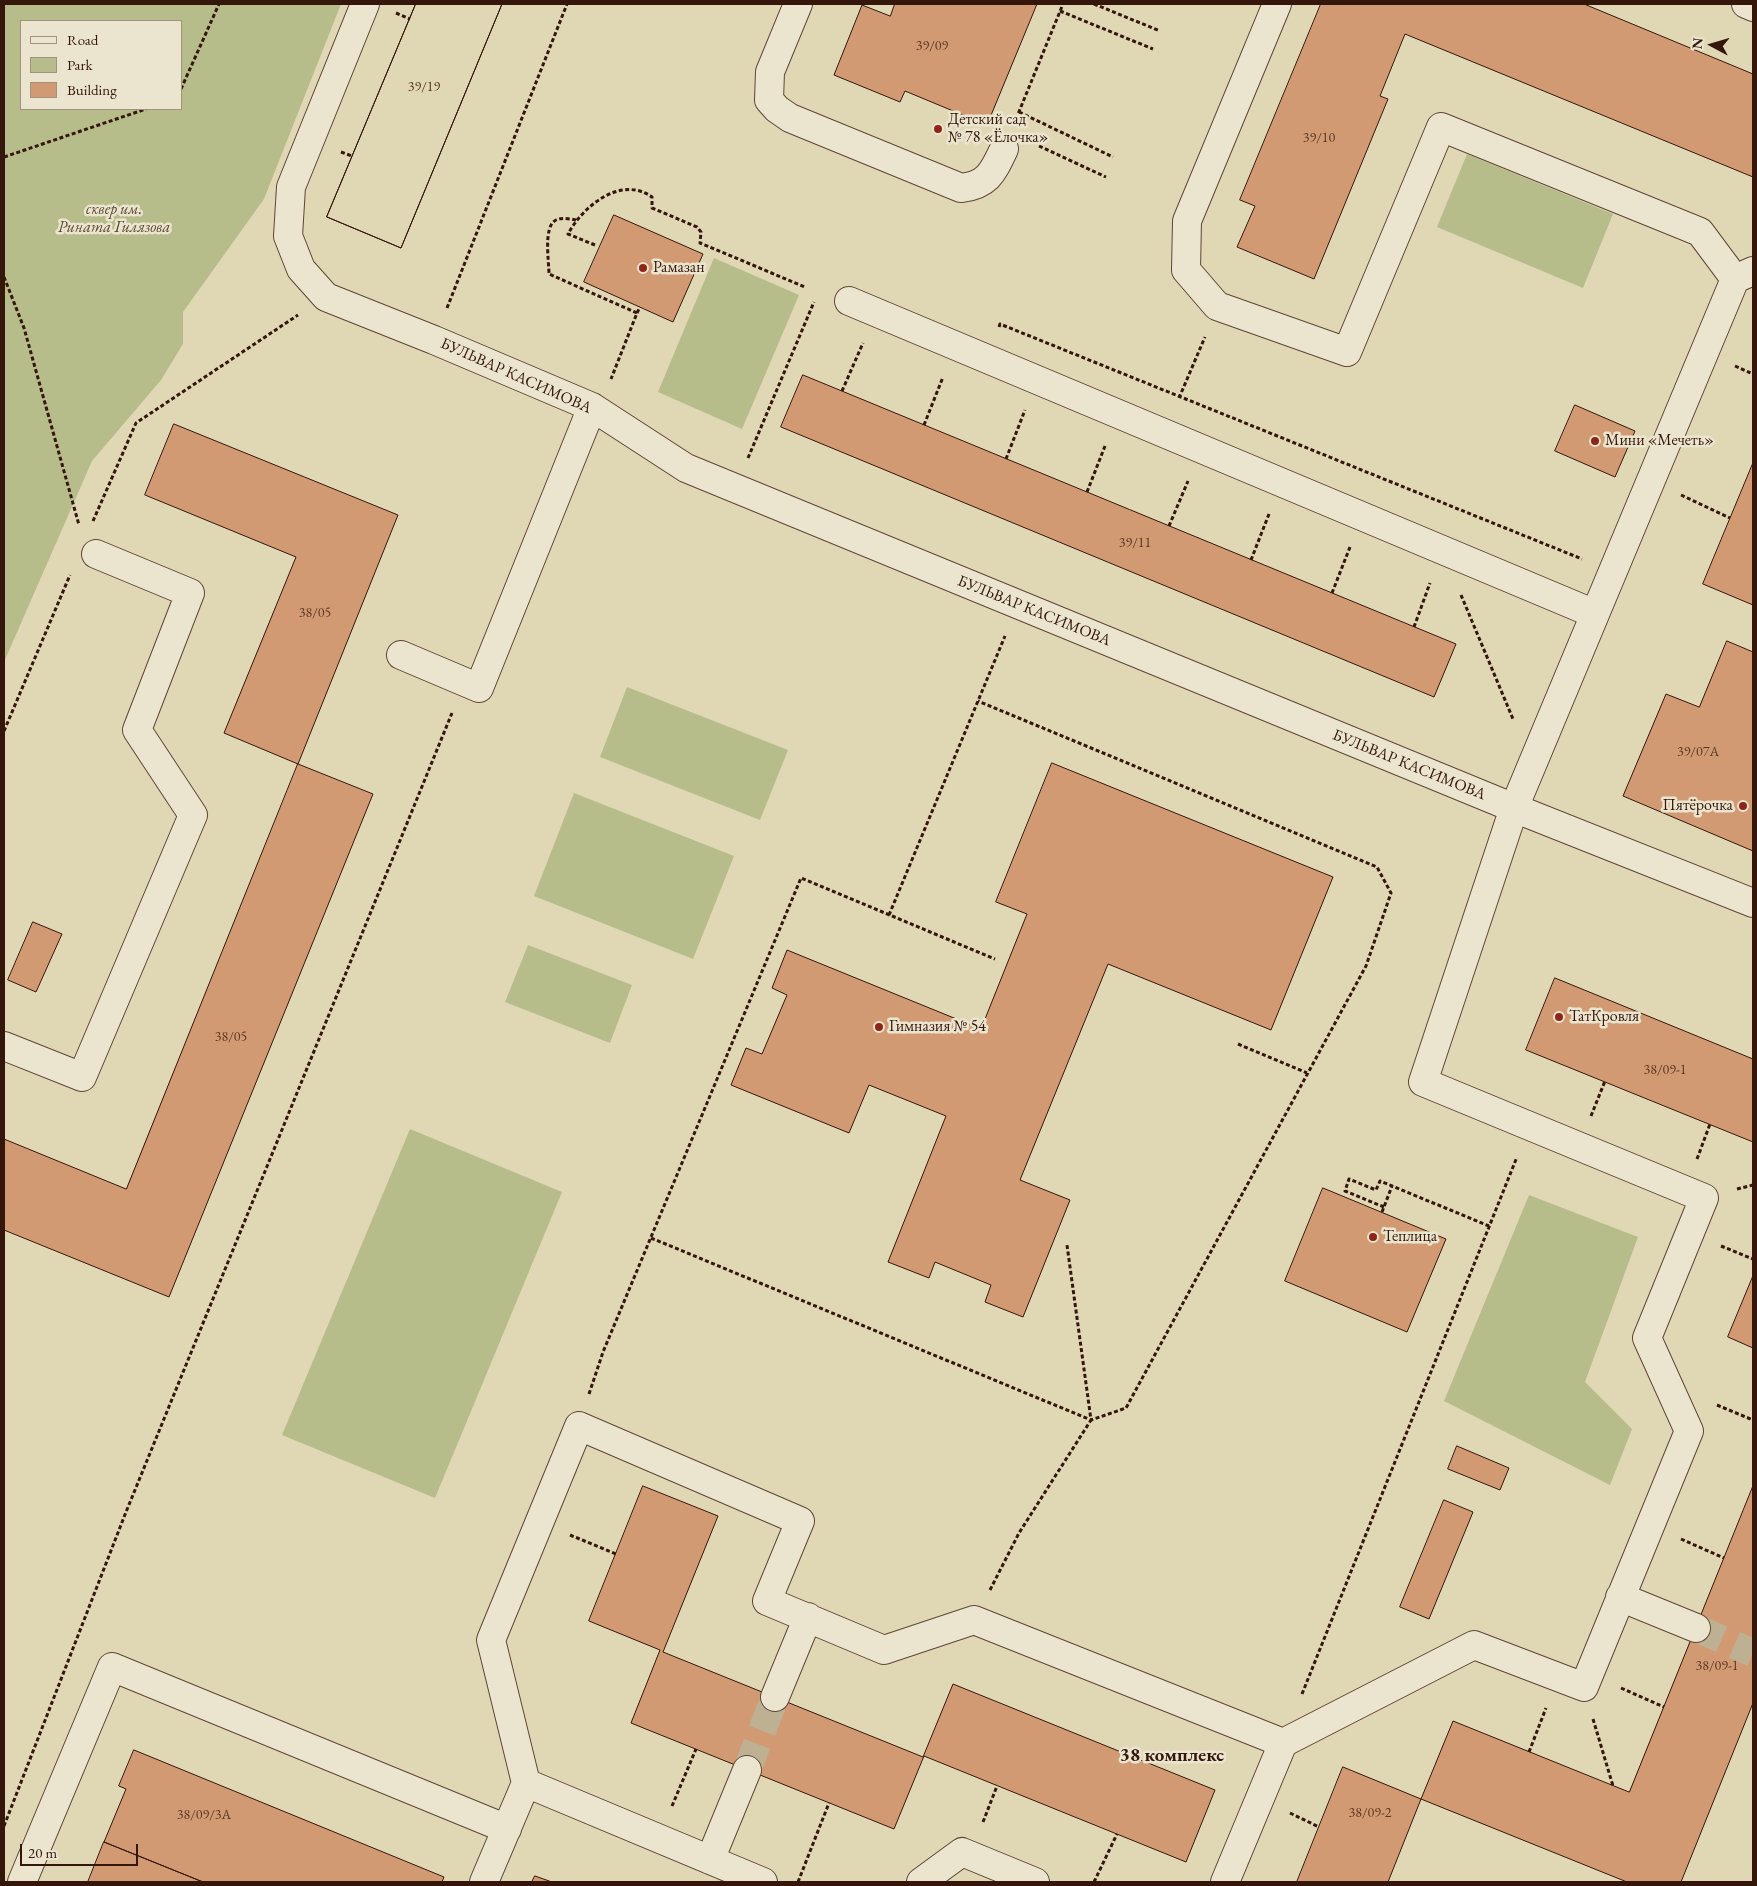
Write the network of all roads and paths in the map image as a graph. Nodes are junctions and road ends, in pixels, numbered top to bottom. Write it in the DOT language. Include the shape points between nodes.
graph roads {
  1 [pos="219,4"];
  2 [pos="365,4"];
  3 [pos="567,4"];
  4 [pos="798,4"];
  5 [pos="1063,4"];
  6 [pos="1094,4"];
  7 [pos="1277,4"];
  8 [pos="1746,4"];
  9 [pos="1753,7"];
  10 [pos="1060,11"];
  11 [pos="1160,31"];
  12 [pos="1153,49"];
  13 [pos="182,87"];
  14 [pos="143,110"];
  15 [pos="1019,112"];
  16 [pos="1007,141"];
  17 [pos="4,157"];
  18 [pos="1113,157"];
  19 [pos="1106,177"];
  20 [pos="576,220"];
  21 [pos="595,245"];
  22 [pos="1744,275"];
  23 [pos="4,277"];
  24 [pos="805,288"];
  25 [pos="326,297"];
  26 [pos="849,301"];
  27 [pos="1218,306"];
  28 [pos="640,307"];
  29 [pos="876,312"];
  30 [pos="637,313"];
  31 [pos="434,340"];
  32 [pos="955,346"];
  33 [pos="986,359"];
  34 [pos="612,377"];
  35 [pos="1037,380"];
  36 [pos="842,391"];
  37 [pos="1180,398"];
  38 [pos="592,408"];
  39 [pos="1118,414"];
  40 [pos="924,425"];
  41 [pos="1165,433"];
  42 [pos="1202,449"];
  43 [pos="1006,459"];
  44 [pos="1651,480"];
  45 [pos="1282,482"];
  46 [pos="735,488"];
  47 [pos="1088,492"];
  48 [pos="1363,516"];
  49 [pos="1730,518"];
  50 [pos="92,523"];
  51 [pos="1169,526"];
  52 [pos="81,532"];
  53 [pos="1442,550"];
  54 [pos="96,554"];
  55 [pos="1251,560"];
  56 [pos="72,569"];
  57 [pos="1613,572"];
  58 [pos="1332,593"];
  59 [pos="1595,614"];
  60 [pos="1414,627"];
  61 [pos="401,655"];
  62 [pos="992,666"];
  63 [pos="465,682"];
  64 [pos="978,700"];
  65 [pos="4,730"];
  66 [pos="1532,765"];
  67 [pos="1514,808"];
  68 [pos="1753,903"];
  69 [pos="889,915"];
  70 [pos="995,959"];
  71 [pos="1238,1044"];
  72 [pos="4,1046"];
  73 [pos="1307,1073"];
  74 [pos="1530,1126"];
  75 [pos="1392,1186"];
  76 [pos="1384,1207"];
  77 [pos="1382,1212"];
  78 [pos="1490,1226"];
  79 [pos="651,1238"];
  80 [pos="1067,1245"];
  81 [pos="1090,1420"];
  82 [pos="578,1426"];
  83 [pos="540,1522"];
  84 [pos="1649,1526"];
  85 [pos="616,1554"];
  86 [pos="1724,1558"];
  87 [pos="1620,1597"];
  88 [pos="808,1617"];
  89 [pos="974,1620"];
  90 [pos="1696,1628"];
  91 [pos="1558,1677"];
  92 [pos="1586,1681"];
  93 [pos="776,1697"];
  94 [pos="1664,1707"];
  95 [pos="1283,1743"];
  96 [pos="696,1749"];
  97 [pos="1529,1752"];
  98 [pos="747,1770"];
  99 [pos="526,1783"];
  100 [pos="1613,1786"];
  101 [pos="829,1803"];
  102 [pos="4,1826"];
  103 [pos="506,1829"];
  104 [pos="1117,1834"];
  105 [pos="658,1838"];
  106 [pos="710,1860"];
  107 [pos="22,1882"];
  108 [pos="484,1882"];
  109 [pos="763,1882"];
  110 [pos="798,1882"];
  111 [pos="921,1882"];
  112 [pos="1035,1882"];
  113 [pos="1094,1882"];
  114 [pos="1225,1882"];
  1 -- 13 [label="path"];
  2 -- 25 [label="street" via="291,187 288,236 301,269"];
  3 -- 31 [label="path"];
  4 -- 16 [label="street" via="770,72 768,100 790,118 961,188 975,187 987,179"];
  5 -- 10 [label="path"];
  6 -- 11 [label="path"];
  7 -- 27 [label="street" via="1187,221 1186,270"];
  8 -- 9 [label="street"];
  10 -- 12 [label="path"];
  10 -- 15 [label="path"];
  14 -- 17 [label="path"];
  15 -- 16 [label="path"];
  15 -- 18 [label="path"];
  16 -- 19 [label="path"];
  20 -- 21 [label="path" via="568,234"];
  20 -- 24 [label="path" via="606,196 628,189 639,190 652,197 652,208 697,227 701,232 700,243"];
  20 -- 30 [label="path" via="553,221 548,239 549,274"];
  22 -- 27 [label="street" via="1700,232 1441,127 1347,352"];
  22 -- 44 [label="street"];
  23 -- 52 [label="path" via="24,328"];
  25 -- 31 [label="street, БУЛЬВАР КАСИМОВА"];
  25 -- 50 [label="path" via="136,423"];
  26 -- 29 [label="street"];
  26 -- 46 [label="path" via="820,289"];
  27 -- 37 [label="path"];
  28 -- 30 [label="path"];
  29 -- 32 [label="street"];
  29 -- 36 [label="path"];
  30 -- 34 [label="path"];
  31 -- 38 [label="street, БУЛЬВАР КАСИМОВА"];
  32 -- 33 [label="street"];
  32 -- 40 [label="path"];
  33 -- 35 [label="street"];
  33 -- 37 [label="path" via="1000,324"];
  35 -- 39 [label="street"];
  35 -- 43 [label="path"];
  37 -- 41 [label="path"];
  37 -- 57 [label="path"];
  38 -- 46 [label="street, БУЛЬВАР КАСИМОВА" via="686,468"];
  38 -- 63 [label="street" via="479,688"];
  39 -- 41 [label="street"];
  39 -- 47 [label="path"];
  41 -- 42 [label="street"];
  42 -- 45 [label="street"];
  42 -- 51 [label="path"];
  44 -- 49 [label="path"];
  44 -- 57 [label="street"];
  45 -- 48 [label="street"];
  45 -- 55 [label="path"];
  46 -- 67 [label="street, БУЛЬВАР КАСИМОВА"];
  48 -- 53 [label="street"];
  48 -- 58 [label="path"];
  53 -- 59 [label="street"];
  53 -- 60 [label="path"];
  53 -- 66 [label="path"];
  54 -- 72 [label="street" via="190,593 137,730 192,814 82,1077"];
  56 -- 65 [label="path"];
  57 -- 59 [label="street"];
  59 -- 66 [label="street"];
  61 -- 63 [label="street"];
  62 -- 64 [label="path"];
  63 -- 102 [label="path" via="126,1512"];
  64 -- 69 [label="path"];
  64 -- 73 [label="path" via="1377,867 1391,893 1366,966"];
  66 -- 67 [label="street"];
  67 -- 68 [label="street, БУЛЬВАР КАСИМОВА"];
  67 -- 74 [label="street" via="1423,1082"];
  69 -- 70 [label="path"];
  69 -- 79 [label="path" via="801,878"];
  71 -- 73 [label="path"];
  73 -- 81 [label="path" via="1126,1408"];
  74 -- 78 [label="path"];
  74 -- 84 [label="street" via="1704,1198 1647,1338 1689,1431"];
  75 -- 76 [label="path"];
  75 -- 76 [label="path" via="1380,1181 1376,1190 1349,1179 1345,1191"];
  75 -- 78 [label="path"];
  76 -- 77 [label="path"];
  78 -- 95 [label="path"];
  79 -- 81 [label="path"];
  79 -- 82 [label="path" via="603,1352"];
  80 -- 81 [label="path"];
  81 -- 89 [label="path" via="1020,1533"];
  82 -- 83 [label="street"];
  82 -- 88 [label="street" via="800,1521 767,1601"];
  83 -- 85 [label="path"];
  83 -- 99 [label="street" via="491,1640"];
  84 -- 86 [label="path"];
  84 -- 87 [label="street"];
  87 -- 90 [label="street"];
  87 -- 92 [label="street"];
  88 -- 89 [label="street" via="884,1650"];
  88 -- 93 [label="street"];
  89 -- 95 [label="street"];
  91 -- 92 [label="street"];
  91 -- 95 [label="street" via="1474,1645"];
  91 -- 97 [label="path"];
  92 -- 94 [label="path"];
  92 -- 100 [label="path"];
  95 -- 114 [label="street"];
  96 -- 105 [label="path"];
  98 -- 106 [label="street"];
  99 -- 103 [label="street"];
  99 -- 105 [label="street"];
  101 -- 110 [label="path"];
  103 -- 107 [label="street" via="112,1667"];
  103 -- 108 [label="street"];
  104 -- 113 [label="path"];
  105 -- 106 [label="street"];
  106 -- 109 [label="street"];
  111 -- 112 [label="street" via="962,1852"];
}
